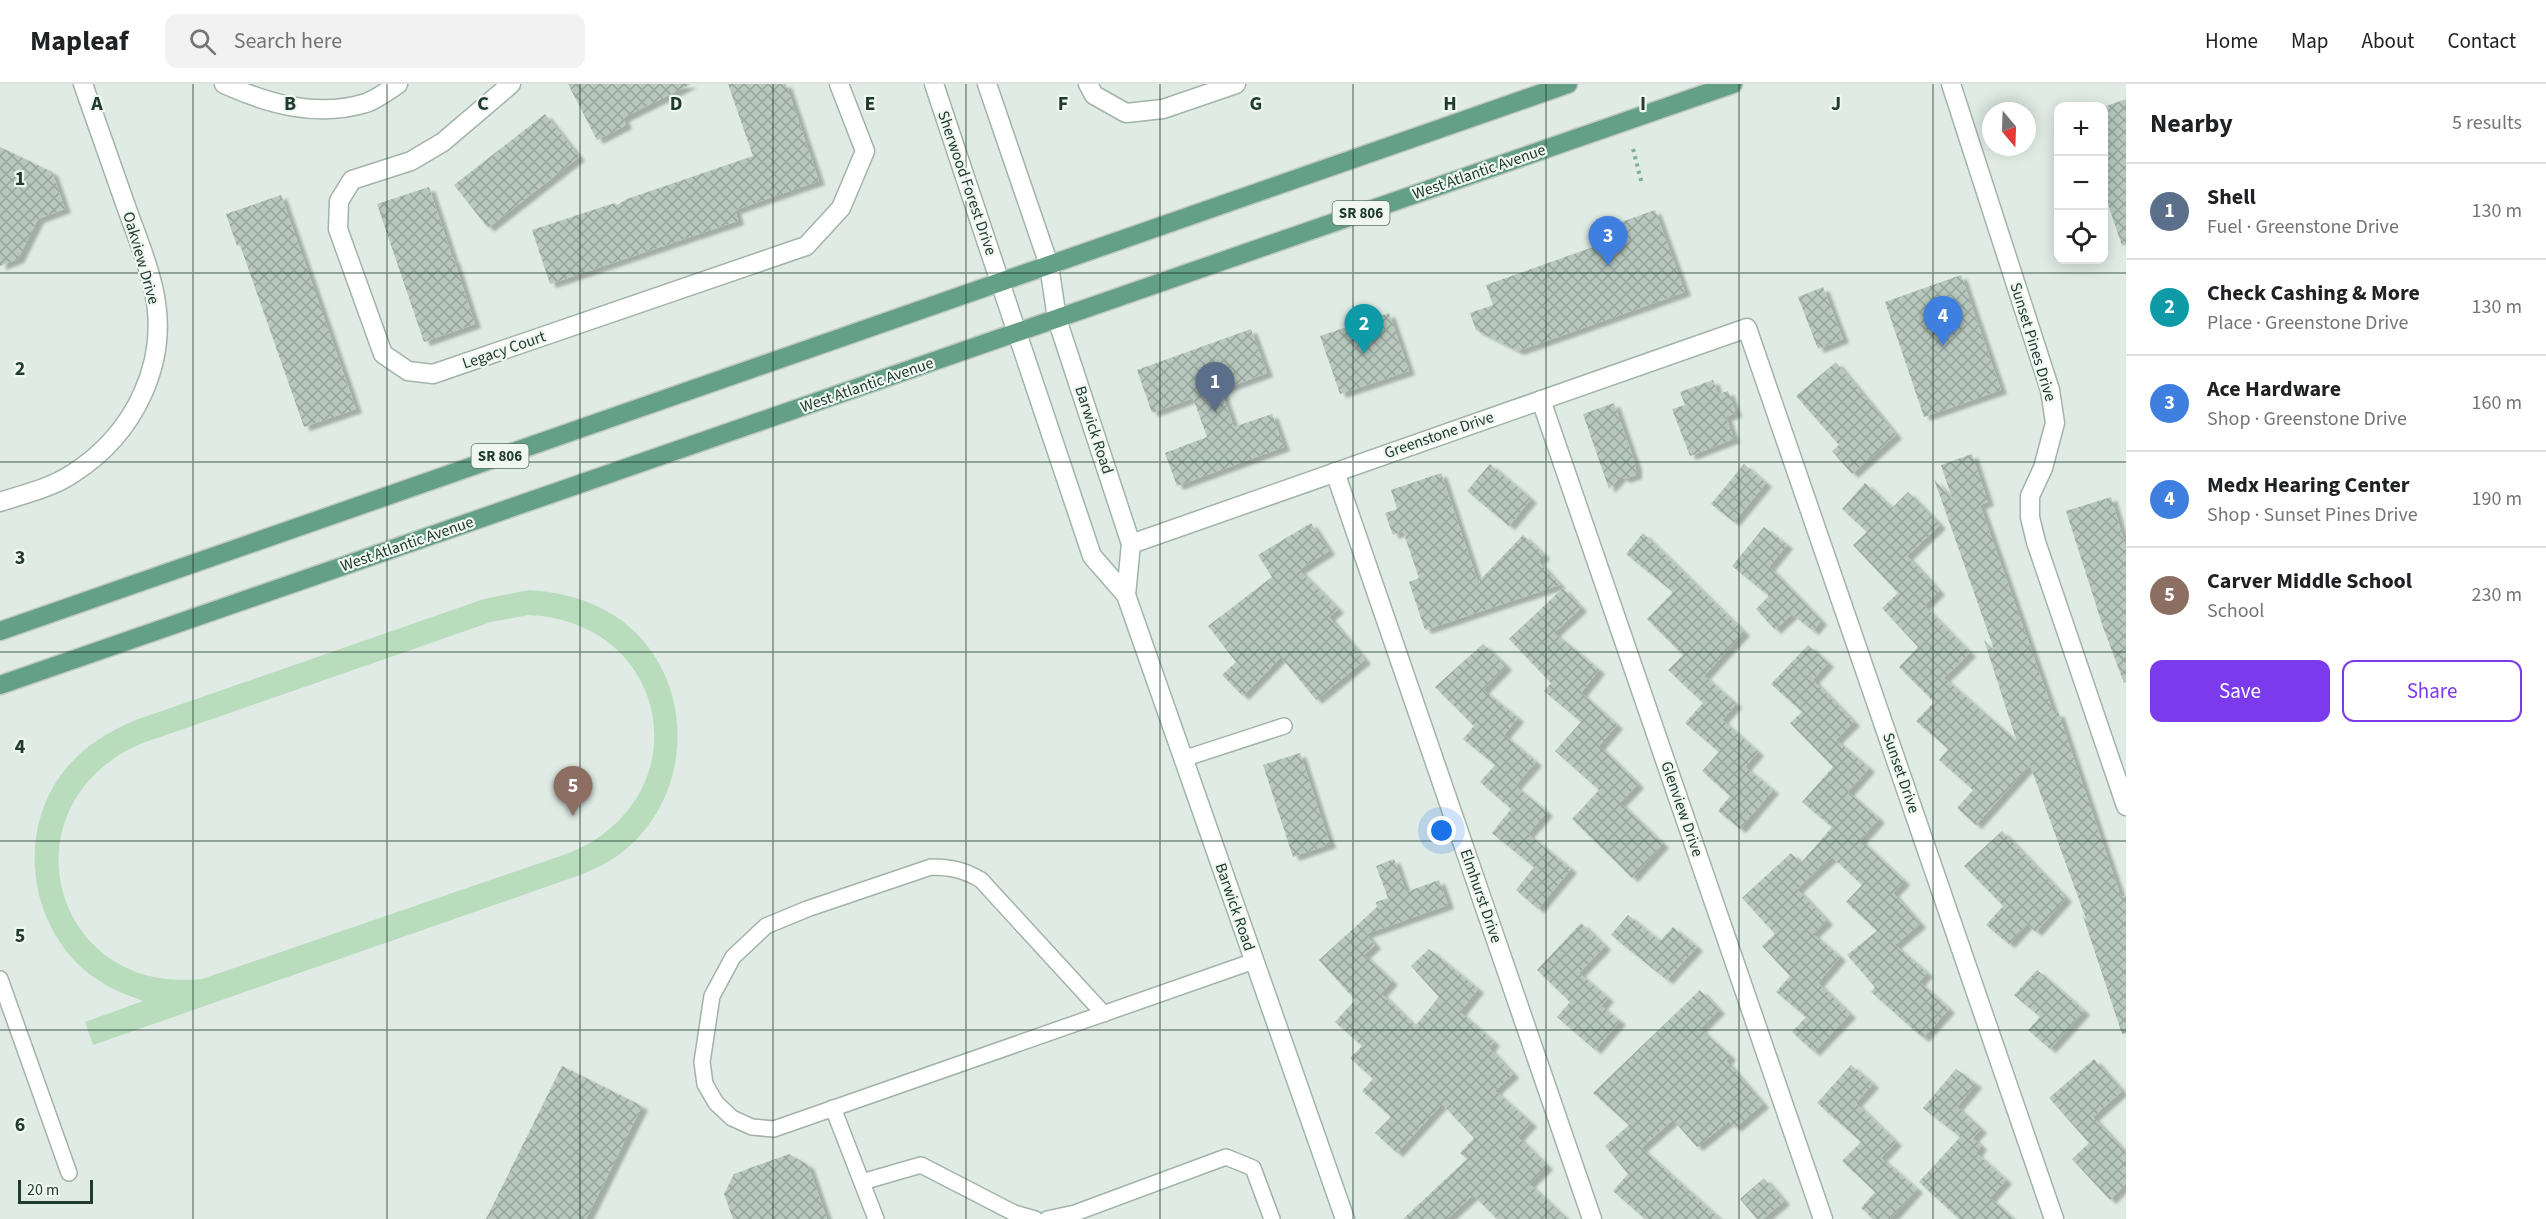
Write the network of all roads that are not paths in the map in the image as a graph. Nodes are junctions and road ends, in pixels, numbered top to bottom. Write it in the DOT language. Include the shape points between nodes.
graph roads {
  1 [pos="83,84"];
  2 [pos="224,84"];
  3 [pos="399,84"];
  4 [pos="511,84"];
  5 [pos="839,84"];
  6 [pos="934,84"];
  7 [pos="987,84"];
  8 [pos="1088,84"];
  9 [pos="1236,84"];
  10 [pos="1568,84"];
  11 [pos="1733,84"];
  12 [pos="1951,84"];
  13 [pos="1049,265"];
  14 [pos="1000,282"];
  15 [pos="1057,319"];
  16 [pos="1747,328"];
  17 [pos="1017,333"];
  18 [pos="1541,400"];
  19 [pos="1335,472"];
  20 [pos="0,502"];
  21 [pos="1131,544"];
  22 [pos="1126,595"];
  23 [pos="0,631"];
  24 [pos="0,684"];
  25 [pos="1284,726"];
  26 [pos="1183,759"];
  27 [pos="2126,806"];
  28 [pos="1254,961"];
  29 [pos="0,979"];
  30 [pos="1104,1014"];
  31 [pos="833,1108"];
  32 [pos="69,1173"];
  33 [pos="862,1182"];
  34 [pos="876,1219"];
  35 [pos="1035,1219"];
  36 [pos="1047,1219"];
  37 [pos="1272,1219"];
  38 [pos="1345,1219"];
  39 [pos="1592,1219"];
  40 [pos="1823,1219"];
  41 [pos="2054,1219"];
  1 -- 20 [label="street, Oakview Drive" via="153,288 157,327 153,367 129,421 103,452 62,479"];
  2 -- 3 [label="street" via="283,106 325,109 366,102"];
  4 -- 5 [label="street, Legacy Court" via="443,142 411,162 352,180 339,201 338,229 383,354 408,371 433,374 806,246 841,208 865,151"];
  6 -- 14 [label="street, Sherwood Forest Drive"];
  7 -- 13 [label="street"];
  8 -- 9 [label="street" via="1094,95 1126,113 1162,109"];
  10 -- 13 [label="main road, SR 806"];
  11 -- 15 [label="main road, West Atlantic Avenue / SR 806"];
  12 -- 27 [label="street, Sunset Pines Drive" via="2050,390 2055,423 2043,468 2030,496 2032,526"];
  13 -- 14 [label="main road, SR 806"];
  13 -- 15 [label="street, Barwick Road"];
  14 -- 17 [label="street, Barwick Road"];
  14 -- 23 [label="main road, SR 806"];
  15 -- 17 [label="main road, West Atlantic Avenue / SR 806"];
  15 -- 21 [label="street, Barwick Road"];
  16 -- 18 [label="street, Greenstone Drive"];
  16 -- 41 [label="street, Sunset Drive"];
  17 -- 22 [label="street, Barwick Road" via="1092,556"];
  17 -- 24 [label="main road, West Atlantic Avenue / SR 806"];
  18 -- 19 [label="street, Greenstone Drive"];
  18 -- 40 [label="street, Glenview Drive"];
  19 -- 21 [label="street, Greenstone Drive"];
  19 -- 39 [label="street, Elmhurst Drive"];
  21 -- 22 [label="street, Barwick Road"];
  22 -- 26 [label="street, Barwick Road"];
  25 -- 26 [label="lane"];
  26 -- 28 [label="street, Barwick Road"];
  28 -- 30 [label="lane"];
  28 -- 38 [label="street, Barwick Road"];
  29 -- 32 [label="lane"];
  30 -- 31 [label="lane"];
  30 -- 31 [label="lane" via="993,892 966,871 931,867 807,909 766,926 733,957 712,996 702,1062 705,1084 716,1103 732,1118 752,1127 774,1129"];
  31 -- 33 [label="lane"];
  33 -- 34 [label="lane"];
  33 -- 35 [label="lane" via="921,1165 1014,1213"];
  36 -- 37 [label="lane" via="1075,1213 1226,1157 1253,1168"];
}
